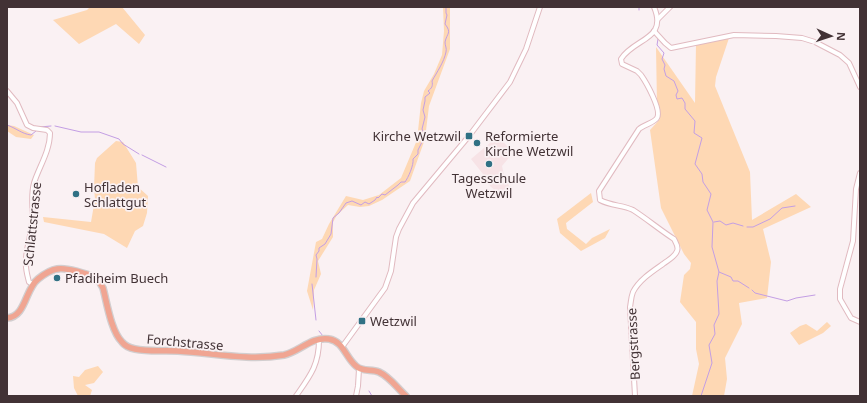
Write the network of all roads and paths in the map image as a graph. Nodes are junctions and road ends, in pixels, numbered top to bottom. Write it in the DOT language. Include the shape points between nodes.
graph roads {
  1 [pos="540,7"];
  2 [pos="654,7"];
  3 [pos="670,7"];
  4 [pos="658,19"];
  5 [pos="654,31"];
  6 [pos="860,87"];
  7 [pos="7,91"];
  8 [pos="860,174"];
  9 [pos="33,284"];
  10 [pos="7,318"];
  11 [pos="860,322"];
  12 [pos="319,340"];
  13 [pos="342,347"];
  14 [pos="359,369"];
  15 [pos="296,396"];
  16 [pos="356,396"];
  17 [pos="406,396"];
  18 [pos="635,396"];
  1 -- 13 [label="street" via="526,49 510,82 413,204 396,237 386,288"];
  2 -- 4 [label="street"];
  3 -- 4 [label="street"];
  4 -- 5 [label="street"];
  5 -- 6 [label="street" via="669,47 674,48 734,35 802,38 836,52 845,59"];
  5 -- 18 [label="street, Bergstrasse" via="621,59 622,64 641,74 655,101 658,118 639,129 599,191 600,200 632,210 674,239 677,245 677,251 672,258 642,281 633,291 631,298"];
  7 -- 9 [label="street, Schlattstrasse" via="17,103 27,125 50,133 50,143 33,185 31,198 33,222 26,268 29,282"];
  8 -- 11 [label="street" via="856,189 853,241 840,297 851,318"];
  9 -- 10 [label="main road, Forchstrasse" via="19,312"];
  9 -- 12 [label="main road, Forchstrasse" via="59,268 96,278 103,288 118,337 124,344 135,349 232,357 270,356 287,354"];
  12 -- 13 [label="main road" via="332,340"];
  12 -- 15 [label="street" via="316,364"];
  13 -- 14 [label="main road"];
  14 -- 16 [label="street"];
  14 -- 17 [label="main road" via="380,372"];
}
